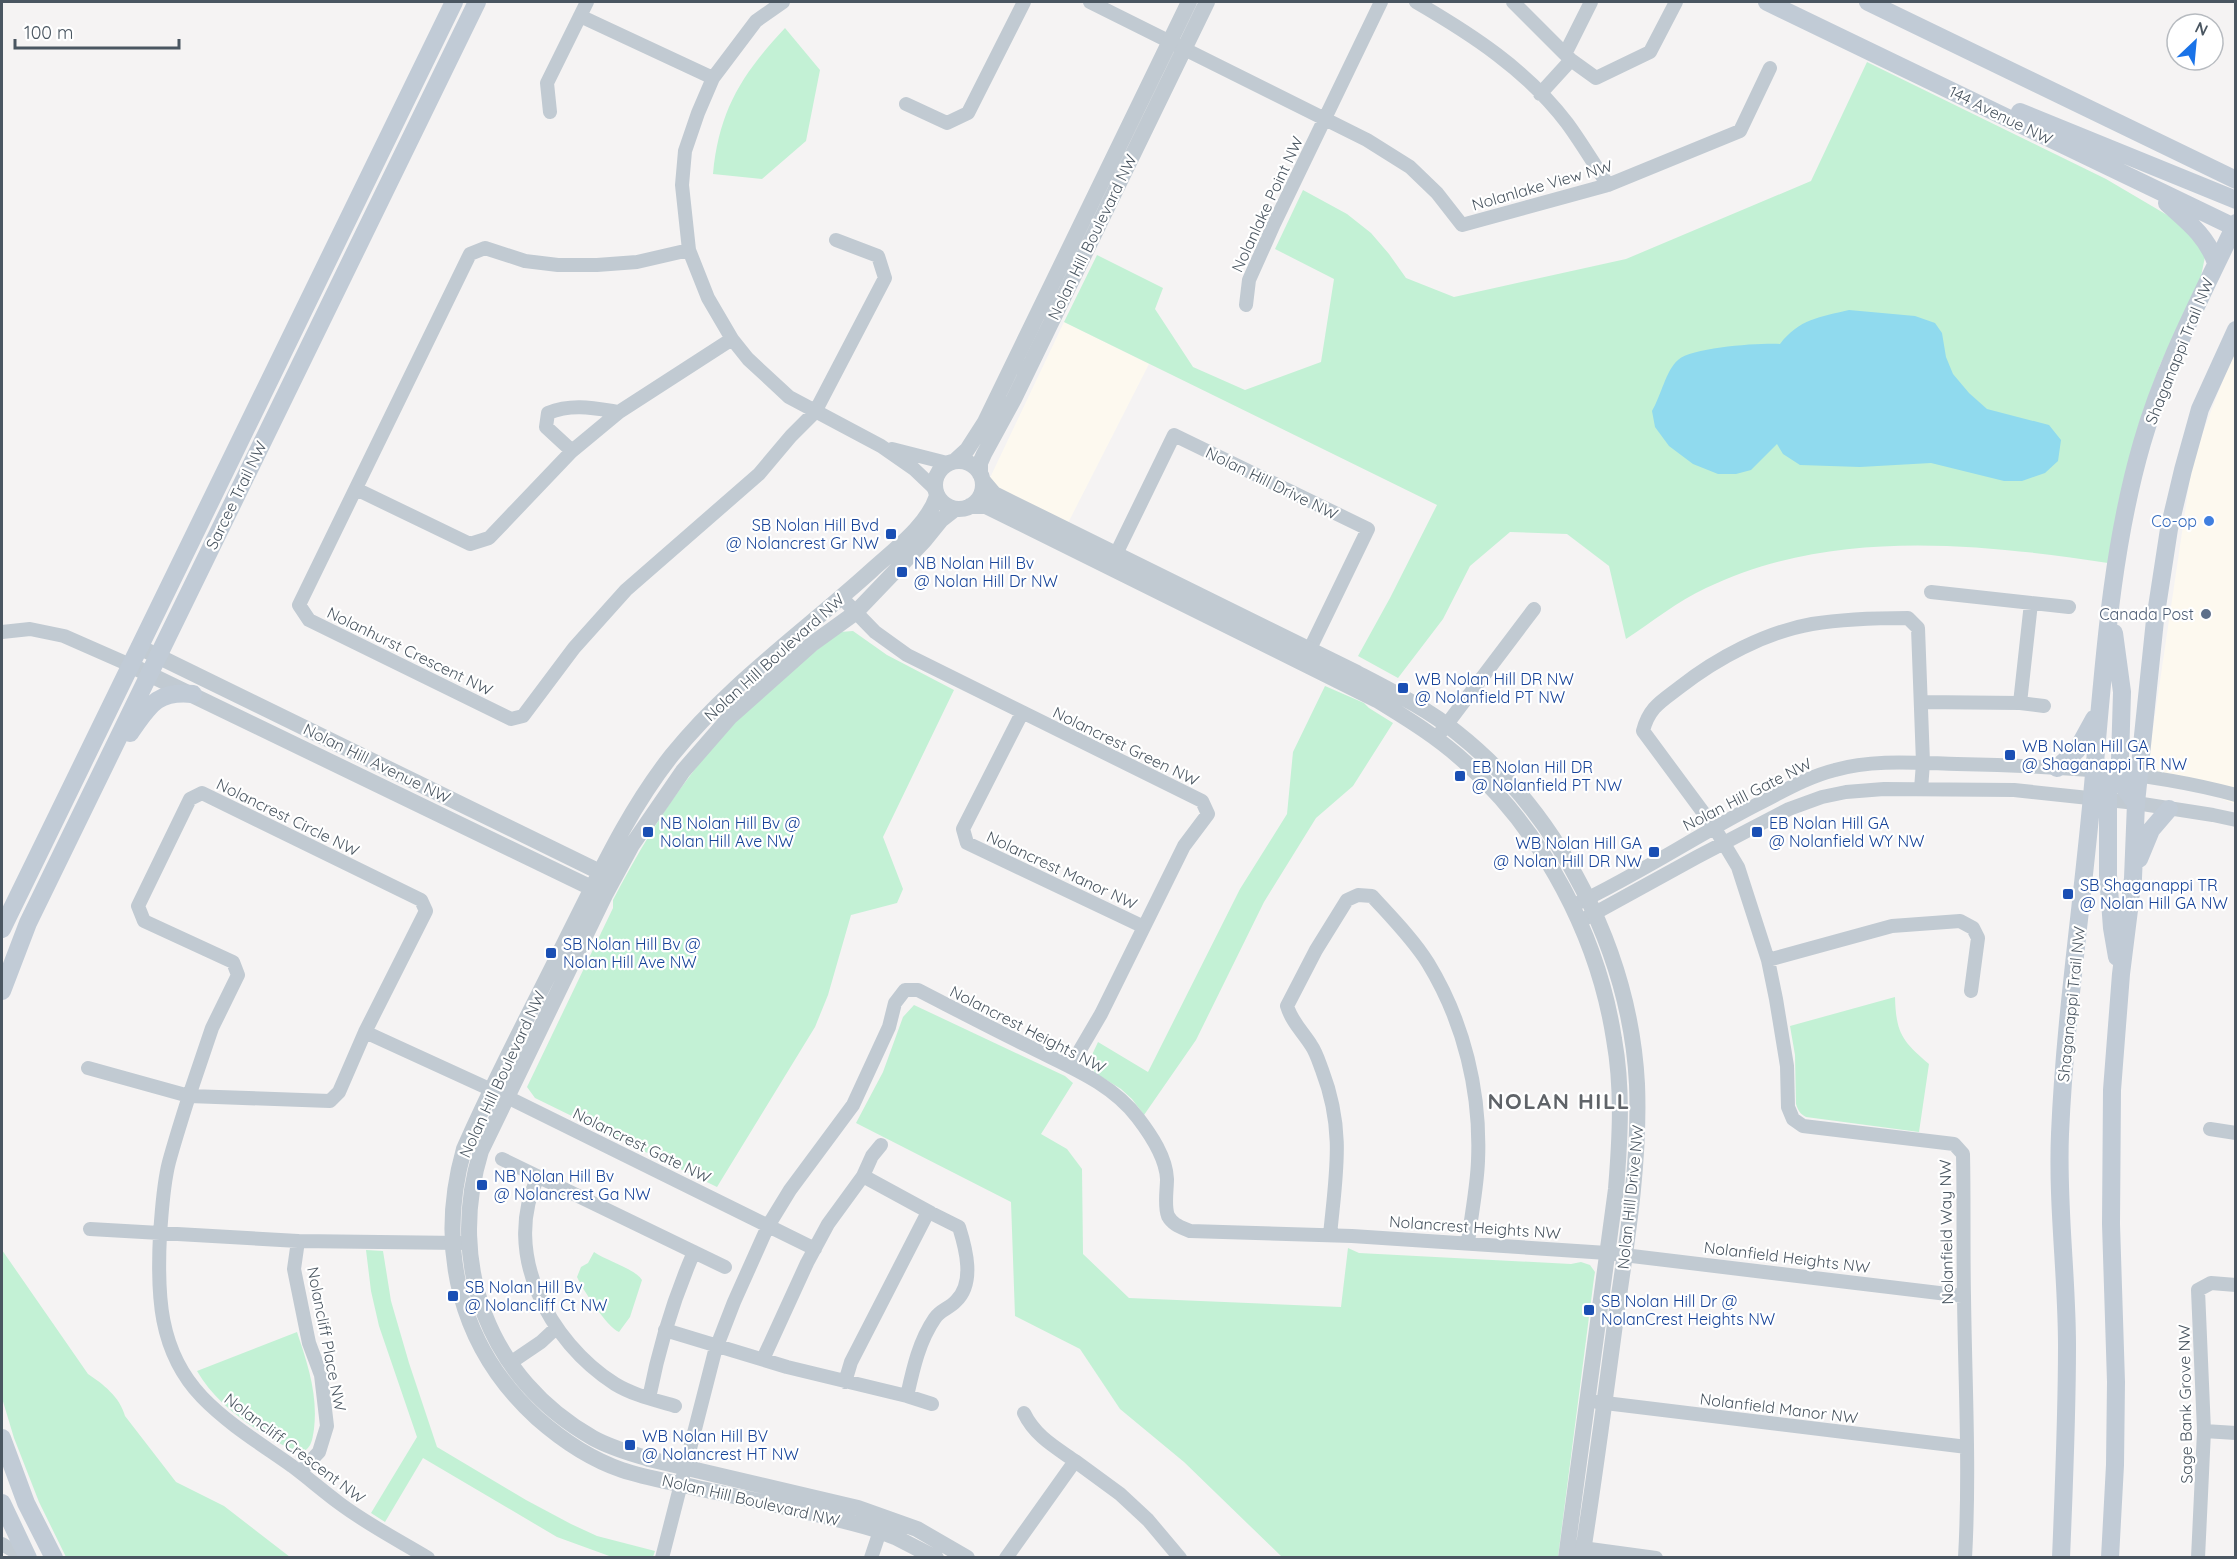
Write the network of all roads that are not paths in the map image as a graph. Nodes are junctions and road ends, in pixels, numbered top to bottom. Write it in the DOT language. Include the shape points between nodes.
graph roads {
  1 [pos="454,2"];
  2 [pos="477,2"];
  3 [pos="587,2"];
  4 [pos="783,2"];
  5 [pos="1024,2"];
  6 [pos="1090,2"];
  7 [pos="1189,2"];
  8 [pos="1207,2"];
  9 [pos="1381,2"];
  10 [pos="1416,2"];
  11 [pos="1513,2"];
  12 [pos="1591,2"];
  13 [pos="1676,2"];
  14 [pos="1767,2"];
  15 [pos="1869,2"];
  16 [pos="580,16"];
  17 [pos="1177,45"];
  18 [pos="1857,45"];
  19 [pos="1568,57"];
  20 [pos="1770,68"];
  21 [pos="713,78"];
  22 [pos="1540,94"];
  23 [pos="906,104"];
  24 [pos="550,112"];
  25 [pos="1325,119"];
  26 [pos="2235,166"];
  27 [pos="2211,168"];
  28 [pos="2235,180"];
  29 [pos="1608,185"];
  30 [pos="2150,188"];
  31 [pos="2235,200"];
  32 [pos="2235,227"];
  33 [pos="836,240"];
  34 [pos="688,250"];
  35 [pos="2216,263"];
  36 [pos="1246,305"];
  37 [pos="2234,333"];
  38 [pos="732,339"];
  39 [pos="619,412"];
  40 [pos="815,412"];
  41 [pos="881,446"];
  42 [pos="572,451"];
  43 [pos="951,462"];
  44 [pos="981,477"];
  45 [pos="356,489"];
  46 [pos="936,492"];
  47 [pos="962,508"];
  48 [pos="1050,529"];
  49 [pos="1116,554"];
  50 [pos="1930,592"];
  51 [pos="842,597"];
  52 [pos="2031,603"];
  53 [pos="2068,607"];
  54 [pos="2110,607"];
  55 [pos="1534,609"];
  56 [pos="855,613"];
  57 [pos="2,632"];
  58 [pos="139,647"];
  59 [pos="158,656"];
  60 [pos="1307,656"];
  61 [pos="130,664"];
  62 [pos="149,673"];
  63 [pos="193,694"];
  64 [pos="1921,702"];
  65 [pos="2020,703"];
  66 [pos="2044,706"];
  67 [pos="2098,712"];
  68 [pos="1022,713"];
  69 [pos="1441,732"];
  70 [pos="113,748"];
  71 [pos="1923,763"];
  72 [pos="2057,768"];
  73 [pos="2095,770"];
  74 [pos="2121,773"];
  75 [pos="2139,775"];
  76 [pos="1921,789"];
  77 [pos="2235,795"];
  78 [pos="2100,798"];
  79 [pos="2136,803"];
  80 [pos="2169,809"];
  81 [pos="2235,820"];
  82 [pos="1714,827"];
  83 [pos="1724,844"];
  84 [pos="607,875"];
  85 [pos="2133,878"];
  86 [pos="599,891"];
  87 [pos="1579,902"];
  88 [pos="1586,919"];
  89 [pos="1144,927"];
  90 [pos="2,929"];
  91 [pos="1768,960"];
  92 [pos="2121,974"];
  93 [pos="2,991"];
  94 [pos="1971,991"];
  95 [pos="366,1032"];
  96 [pos="1070,1067"];
  97 [pos="88,1068"];
  98 [pos="499,1094"];
  99 [pos="189,1096"];
  100 [pos="2210,1129"];
  101 [pos="2235,1132"];
  102 [pos="881,1145"];
  103 [pos="502,1159"];
  104 [pos="863,1176"];
  105 [pos="538,1177"];
  106 [pos="931,1213"];
  107 [pos="768,1226"];
  108 [pos="90,1229"];
  109 [pos="160,1233"];
  110 [pos="1330,1235"];
  111 [pos="298,1241"];
  112 [pos="469,1243"];
  113 [pos="1468,1243"];
  114 [pos="452,1244"];
  115 [pos="814,1249"];
  116 [pos="694,1252"];
  117 [pos="1607,1253"];
  118 [pos="1625,1256"];
  119 [pos="725,1268"];
  120 [pos="2235,1284"];
  121 [pos="1964,1296"];
  122 [pos="556,1328"];
  123 [pos="665,1330"];
  124 [pos="717,1346"];
  125 [pos="763,1359"];
  126 [pos="510,1363"];
  127 [pos="846,1382"];
  128 [pos="907,1396"];
  129 [pos="649,1398"];
  130 [pos="1596,1402"];
  131 [pos="932,1404"];
  132 [pos="675,1406"];
  133 [pos="1024,1413"];
  134 [pos="2205,1431"];
  135 [pos="2235,1433"];
  136 [pos="2,1438"];
  137 [pos="1967,1447"];
  138 [pos="1075,1461"];
  139 [pos="300,1472"];
  140 [pos="683,1476"];
  141 [pos="2,1503"];
  142 [pos="882,1524"];
  143 [pos="2,1544"];
  144 [pos="1575,1552"];
  145 [pos="27,1557"];
  146 [pos="54,1557"];
  147 [pos="428,1557"];
  148 [pos="662,1557"];
  149 [pos="871,1557"];
  150 [pos="936,1557"];
  151 [pos="968,1557"];
  152 [pos="1006,1557"];
  153 [pos="1180,1557"];
  154 [pos="1656,1557"];
  155 [pos="1965,1557"];
  156 [pos="2061,1557"];
  157 [pos="2110,1557"];
  158 [pos="2198,1557"];
  1 -- 58 [label="main road, Sarcee Trail NW"];
  2 -- 59 [label="main road, Sarcee Trail NW"];
  3 -- 16 [label="street"];
  4 -- 21 [label="street" via="756,21"];
  5 -- 23 [label="street" via="968,113 946,123"];
  6 -- 17 [label="street, Nolanlake View NW"];
  7 -- 17 [label="street, Nolan Hill Boulevard NW"];
  8 -- 17 [label="street, Nolan Hill Boulevard NW"];
  9 -- 25 [label="street, Nolanlake Point NW"];
  10 -- 22 [label="street" via="1466,32 1521,74"];
  11 -- 19 [label="street"];
  12 -- 19 [label="street"];
  13 -- 19 [label="street" via="1650,52 1596,78"];
  14 -- 18 [label="main road, 144 Avenue NW"];
  15 -- 27 [label="main road"];
  16 -- 21 [label="street"];
  16 -- 24 [label="street" via="547,83"];
  17 -- 25 [label="street, Nolanlake View NW"];
  17 -- 43 [label="street, Nolan Hill Boulevard NW" via="990,412 972,444"];
  17 -- 44 [label="street, Nolan Hill Boulevard NW" via="1014,399 984,454"];
  18 -- 30 [label="main road, 144 Avenue NW"];
  18 -- 31 [label="main road"];
  19 -- 22 [label="street"];
  20 -- 29 [label="street, Nolanlake View NW" via="1740,131"];
  21 -- 34 [label="street" via="685,151 682,186"];
  22 -- 29 [label="street" via="1566,122"];
  25 -- 29 [label="street, Nolanlake View NW" via="1410,167 1462,225"];
  25 -- 36 [label="street, Nolanlake Point NW" via="1250,280"];
  26 -- 27 [label="main road"];
  27 -- 28 [label="main road"];
  30 -- 32 [label="main road, 144 Avenue NW"];
  30 -- 35 [label="main road" via="2202,235"];
  32 -- 35 [label="main road, Shaganappi Trail NW"];
  33 -- 40 [label="street" via="878,256 885,278"];
  34 -- 38 [label="street" via="708,298"];
  34 -- 45 [label="street, Nolanhurst Crescent NW" via="637,262 597,265 525,261 485,248 470,254"];
  35 -- 54 [label="main road, Shaganappi Trail NW" via="2169,367 2143,440 2130,489"];
  37 -- 75 [label="main road" via="2200,410 2169,529"];
  38 -- 39 [label="street"];
  38 -- 40 [label="street" via="789,397"];
  39 -- 42 [label="street"];
  39 -- 42 [label="street" via="563,407 548,413 546,427"];
  40 -- 41 [label="street"];
  40 -- 45 [label="street, Nolanhurst Crescent NW" via="759,474 626,590 574,648 523,716 511,719 309,620 299,605"];
  41 -- 43 [label="street"];
  41 -- 46 [label="street" via="914,469"];
  42 -- 45 [label="street" via="489,538 470,544"];
  43 -- 44 [label="street" via="969,463"];
  43 -- 46 [label="street" via="937,474"];
  44 -- 47 [label="street" via="980,496"];
  44 -- 48 [label="street, Nolan Hill Drive NW" via="994,494"];
  46 -- 47 [label="street" via="942,502"];
  46 -- 51 [label="street, Nolan Hill Boulevard NW" via="934,505 919,525"];
  47 -- 48 [label="street, Nolan Hill Drive NW" via="986,506"];
  47 -- 56 [label="street, Nolan Hill Boulevard NW" via="941,520"];
  48 -- 49 [label="street, Nolan Hill Drive NW"];
  48 -- 60 [label="street, Nolan Hill Drive NW"];
  49 -- 60 [label="street, Nolan Hill Drive NW"];
  49 -- 60 [label="street, Nolan Hill Drive NW" via="1174,435 1368,530"];
  50 -- 52 [label="street"];
  51 -- 56 [label="street, Nolancrest Green NW"];
  51 -- 84 [label="street, Nolan Hill Boulevard NW" via="710,713 671,756 615,840"];
  52 -- 53 [label="street"];
  52 -- 65 [label="street"];
  54 -- 67 [label="main road, Shaganappi Trail NW"];
  54 -- 74 [label="main road" via="2122,692"];
  55 -- 69 [label="street"];
  56 -- 68 [label="street, Nolancrest Green NW" via="875,633 906,654"];
  56 -- 84 [label="street, Nolan Hill Boulevard NW" via="812,644 730,717 683,771"];
  57 -- 61 [label="street" via="30,629 64,636"];
  58 -- 59 [label="street, Nolan Hill Avenue NW"];
  58 -- 61 [label="main road, Sarcee Trail NW"];
  59 -- 62 [label="main road, Sarcee Trail NW"];
  59 -- 84 [label="street, Nolan Hill Avenue NW"];
  60 -- 69 [label="street, Nolan Hill Drive NW" via="1377,700"];
  61 -- 62 [label="street, Nolan Hill Avenue NW"];
  61 -- 90 [label="main road, Sarcee Trail NW"];
  62 -- 63 [label="street, Nolan Hill Avenue NW"];
  62 -- 70 [label="main road, Sarcee Trail NW"];
  63 -- 70 [label="main road" via="166,694 155,700 127,738"];
  63 -- 86 [label="street, Nolan Hill Avenue NW"];
  64 -- 65 [label="street"];
  64 -- 71 [label="street"];
  64 -- 82 [label="street, Nolanfield Way NW" via="1918,628 1908,618 1810,624 1731,653 1702,670 1647,715 1643,730"];
  65 -- 66 [label="street"];
  67 -- 72 [label="main road" via="2077,750"];
  67 -- 73 [label="main road, Shaganappi Trail NW"];
  68 -- 89 [label="street, Nolancrest Manor NW" via="963,830 967,843"];
  68 -- 89 [label="street, Nolancrest Green NW" via="1202,801 1208,814 1184,846"];
  69 -- 87 [label="street, Nolan Hill Drive NW" via="1512,812"];
  70 -- 93 [label="main road, Sarcee Trail NW" via="28,923"];
  71 -- 72 [label="street, Nolan Hill Gate NW"];
  71 -- 76 [label="street"];
  71 -- 82 [label="street, Nolan Hill Gate NW" via="1836,770 1801,782"];
  72 -- 73 [label="street, Nolan Hill Gate NW"];
  73 -- 74 [label="street, Nolan Hill Gate NW"];
  73 -- 78 [label="main road" via="2108,787"];
  74 -- 75 [label="street, Nolan Hill Gate NW"];
  74 -- 79 [label="main road" via="2122,785"];
  75 -- 77 [label="street, Nolan Hill Gate NW"];
  75 -- 79 [label="main road"];
  76 -- 78 [label="street, Nolan Hill Gate NW" via="2014,790"];
  76 -- 83 [label="street, Nolan Hill Gate NW" via="1846,792 1822,797 1789,809"];
  78 -- 79 [label="street, Nolan Hill Gate NW"];
  78 -- 92 [label="main road" via="2112,928"];
  78 -- 156 [label="main road, Shaganappi Trail NW" via="2063,1069 2059,1202 2067,1343"];
  79 -- 80 [label="street, Nolan Hill Gate NW"];
  79 -- 85 [label="main road"];
  80 -- 81 [label="street, Nolan Hill Gate NW"];
  80 -- 85 [label="main road" via="2151,830"];
  82 -- 83 [label="street, Nolanfield Way NW"];
  82 -- 87 [label="street, Nolan Hill Gate NW"];
  83 -- 88 [label="street, Nolan Hill Gate NW"];
  83 -- 91 [label="street, Nolanfield Way NW" via="1738,867"];
  84 -- 86 [label="street, Nolan Hill Boulevard NW"];
  85 -- 92 [label="main road"];
  86 -- 98 [label="street, Nolan Hill Boulevard NW"];
  87 -- 88 [label="street, Nolan Hill Drive NW"];
  88 -- 117 [label="street, Nolan Hill Drive NW" via="1607,1000 1618,1073 1621,1135"];
  88 -- 118 [label="street, Nolan Hill Drive NW" via="1614,966 1625,1006 1636,1082 1636,1146"];
  89 -- 96 [label="street, Nolancrest Green NW"];
  91 -- 94 [label="street" via="1892,926 1960,921 1973,928 1978,938"];
  91 -- 121 [label="street, Nolanfield Way NW" via="1783,1032 1792,1119 1803,1126 1954,1144 1963,1154"];
  92 -- 157 [label="main road" via="2110,1146 2116,1382"];
  95 -- 98 [label="street"];
  95 -- 99 [label="street, Nolancrest Circle NW" via="339,1092 330,1101"];
  95 -- 99 [label="street, Nolancrest Circle NW" via="426,911 421,900 202,793 190,799 138,906 144,921 233,962 238,975 212,1028"];
  96 -- 107 [label="street, Nolancrest Heights NW" via="918,990 905,990 853,1105 810,1160"];
  96 -- 110 [label="street, Nolancrest Heights NW" via="1121,1099 1151,1137 1162,1157 1167,1177 1167,1214 1175,1226 1190,1231"];
  97 -- 99 [label="street"];
  98 -- 107 [label="street, Nolancrest Gate NW"];
  98 -- 112 [label="street, Nolan Hill Boulevard NW" via="476,1170"];
  98 -- 114 [label="street, Nolan Hill Boulevard NW" via="464,1149 452,1215"];
  99 -- 109 [label="street, Nolancliff Crescent NW" via="168,1164"];
  100 -- 101 [label="street"];
  102 -- 104 [label="street"];
  103 -- 105 [label="street"];
  104 -- 106 [label="street"];
  104 -- 115 [label="street"];
  105 -- 116 [label="street"];
  105 -- 122 [label="street" via="528,1196 525,1248 540,1297"];
  106 -- 127 [label="street" via="851,1362"];
  106 -- 128 [label="street" via="959,1227 965,1246 967,1284 957,1301 937,1315 927,1331"];
  107 -- 115 [label="street"];
  107 -- 124 [label="street, Nolancrest Heights NW"];
  108 -- 109 [label="street"];
  109 -- 111 [label="street"];
  109 -- 139 [label="street, Nolancliff Crescent NW" via="159,1300 165,1334 180,1366 200,1395 226,1420"];
  110 -- 113 [label="street, Nolancrest Heights NW"];
  110 -- 113 [label="street" via="1338,1131 1322,1070 1287,1006 1347,900 1358,895 1372,896 1427,962 1452,1009 1465,1045 1478,1126 1478,1163"];
  111 -- 114 [label="street"];
  111 -- 139 [label="street, Nolancliff Place NW" via="294,1269 309,1343 321,1375 327,1426 320,1452"];
  112 -- 114 [label="street"];
  112 -- 126 [label="street, Nolan Hill Boulevard NW" via="478,1298"];
  113 -- 117 [label="street, Nolancrest Heights NW"];
  114 -- 140 [label="street, Nolan Hill Boulevard NW" via="456,1274 475,1337 490,1365 524,1405 559,1436 598,1460 621,1470"];
  115 -- 125 [label="street"];
  116 -- 119 [label="street"];
  116 -- 123 [label="street"];
  117 -- 118 [label="street, Nolanfield Heights NW"];
  117 -- 130 [label="street, Nolan Hill Drive NW"];
  118 -- 121 [label="street, Nolanfield Heights NW"];
  118 -- 130 [label="street, Nolan Hill Drive NW"];
  120 -- 134 [label="street, Sage Bank Grove NW" via="2211,1283 2198,1290"];
  121 -- 137 [label="street, Nolanfield Way NW"];
  122 -- 126 [label="street"];
  122 -- 129 [label="street" via="589,1364 616,1384"];
  123 -- 124 [label="street"];
  123 -- 129 [label="street"];
  124 -- 125 [label="street"];
  124 -- 140 [label="street, Nolancrest Heights NW"];
  125 -- 127 [label="street"];
  126 -- 140 [label="street, Nolan Hill Boulevard NW" via="549,1406 594,1438"];
  127 -- 128 [label="street"];
  128 -- 131 [label="street"];
  129 -- 132 [label="street"];
  130 -- 137 [label="street, Nolanfield Manor NW"];
  130 -- 144 [label="street, Nolan Hill Drive NW"];
  133 -- 138 [label="street" via="1039,1435"];
  134 -- 135 [label="street"];
  134 -- 158 [label="street, Sage Bank Grove NW"];
  136 -- 146 [label="main road" via="26,1503"];
  137 -- 155 [label="street, Nolanfield Way NW"];
  138 -- 152 [label="street"];
  138 -- 153 [label="street" via="1120,1494"];
  139 -- 147 [label="street, Nolancliff Crescent NW" via="339,1504"];
  140 -- 142 [label="street, Nolan Hill Boulevard NW" via="858,1508"];
  140 -- 148 [label="street"];
  141 -- 145 [label="main road"];
  142 -- 149 [label="street"];
  142 -- 150 [label="street, Nolan Hill Boulevard NW"];
  142 -- 151 [label="street, Nolan Hill Boulevard NW" via="917,1529"];
  143 -- 145 [label="street"];
  144 -- 154 [label="street"];
}
